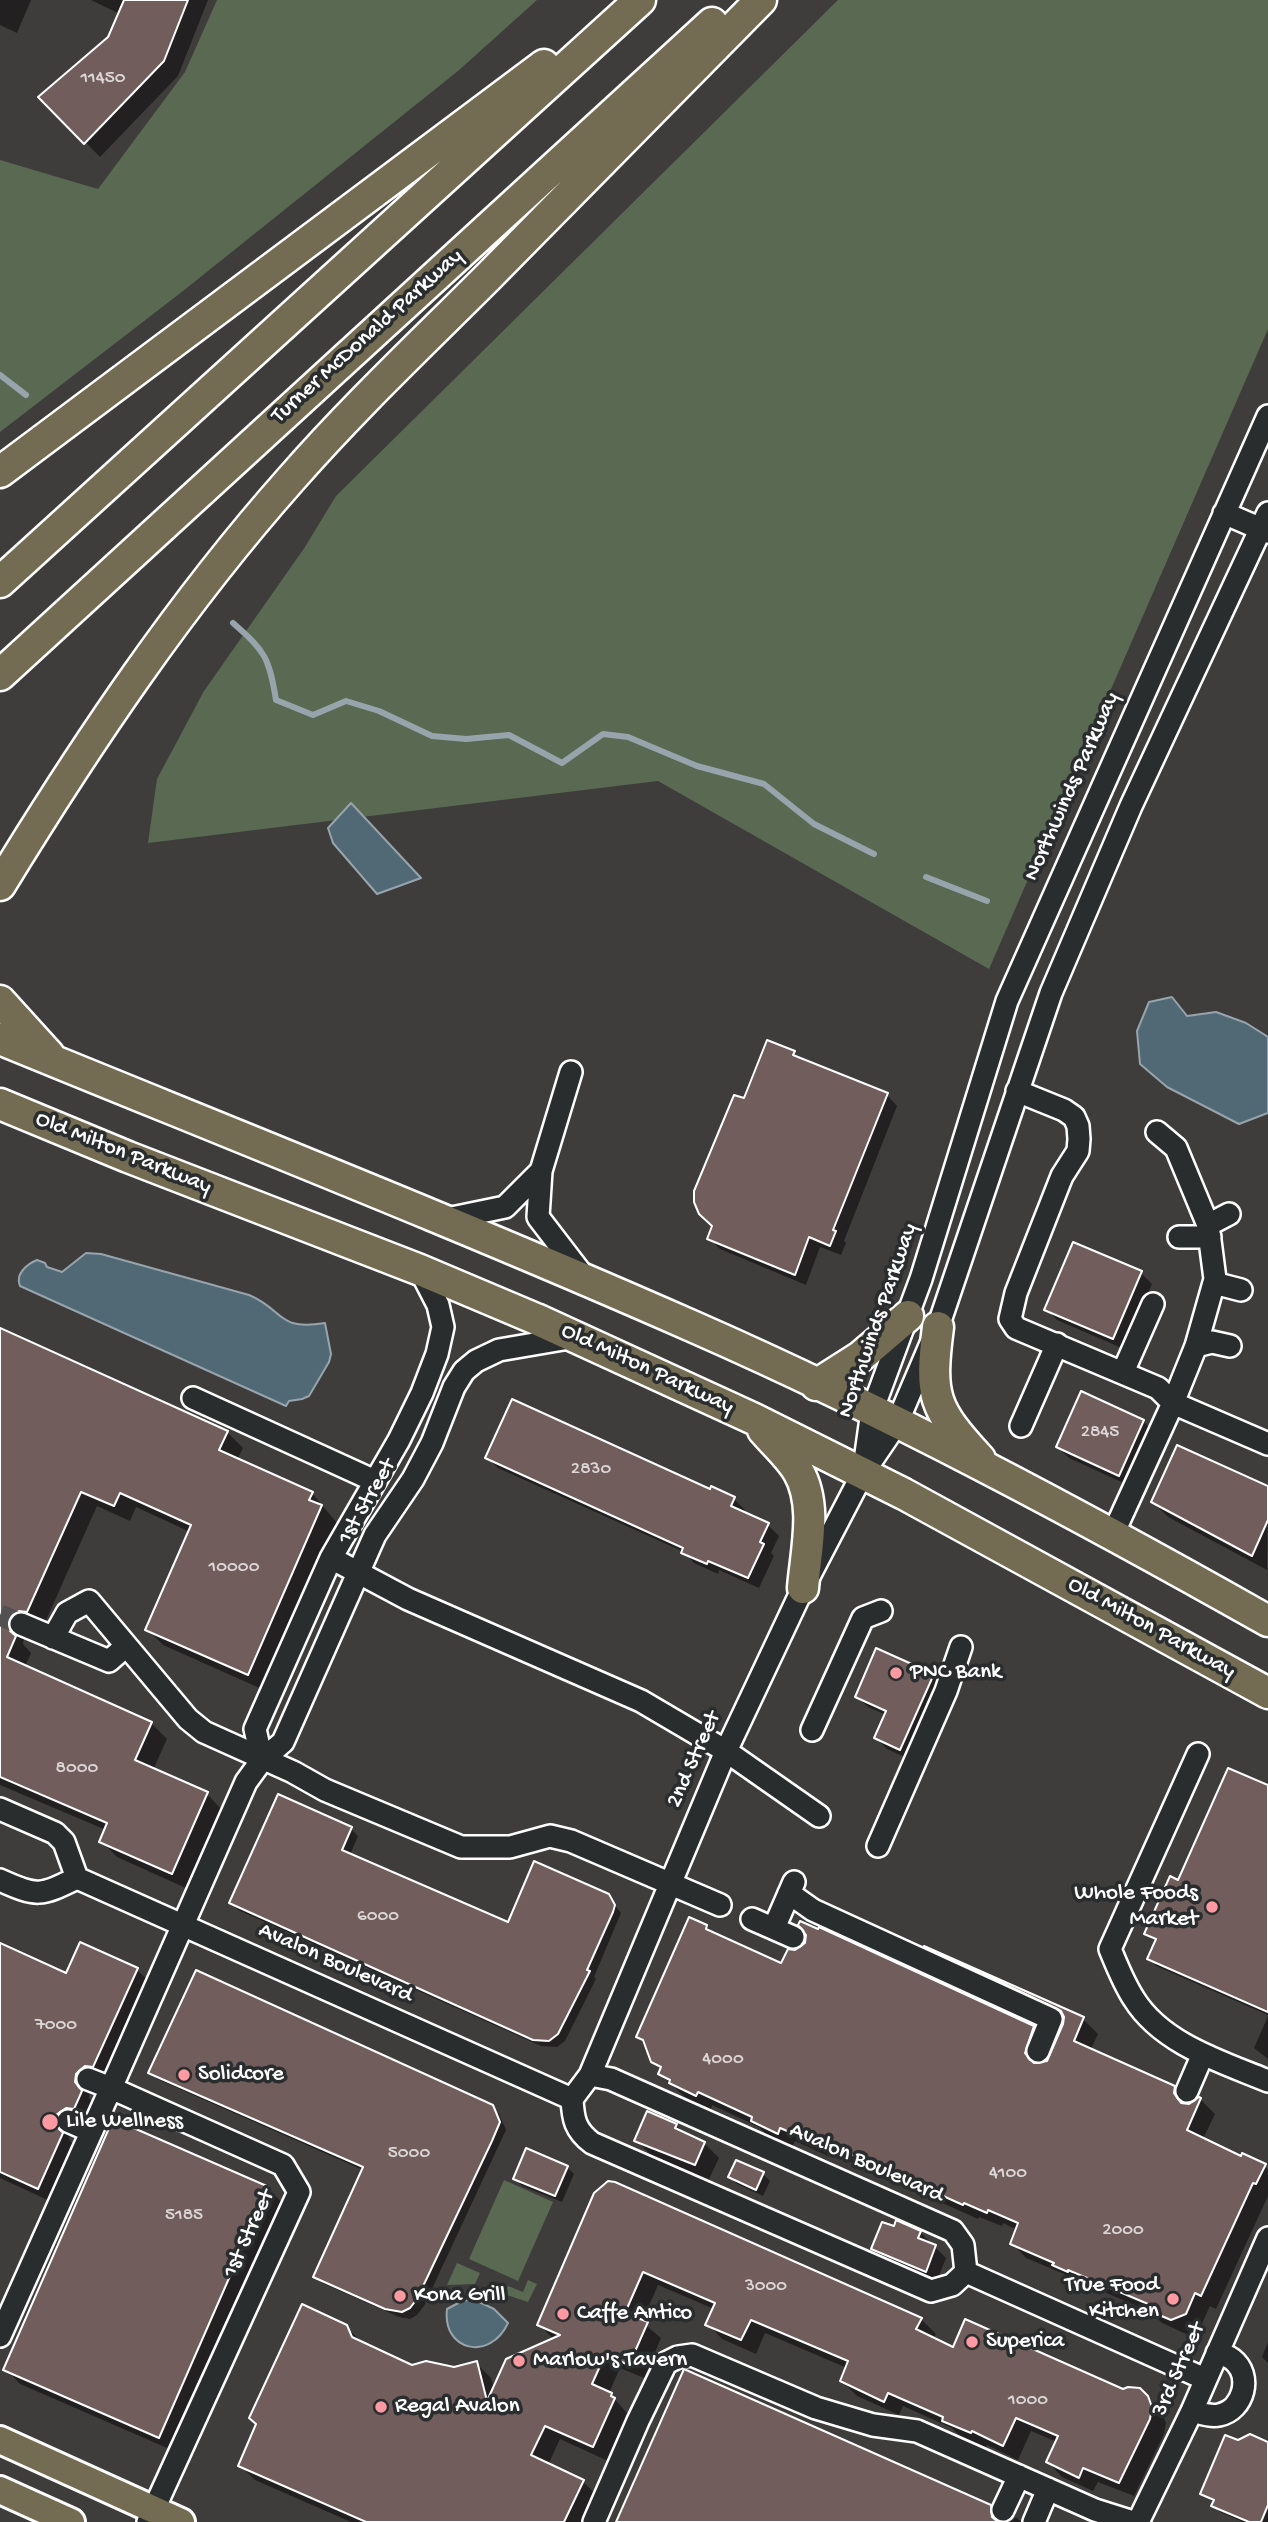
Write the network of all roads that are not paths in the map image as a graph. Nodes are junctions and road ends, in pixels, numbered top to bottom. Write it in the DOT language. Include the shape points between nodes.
graph roads {
  1 [pos="631,0"];
  2 [pos="640,0"];
  3 [pos="737,0"];
  4 [pos="761,0"];
  5 [pos="1268,416"];
  6 [pos="0,472"];
  7 [pos="1224,513"];
  8 [pos="1266,525"];
  9 [pos="0,582"];
  10 [pos="0,675"];
  11 [pos="0,885"];
  12 [pos="0,1001"];
  13 [pos="0,1039"];
  14 [pos="57,1063"];
  15 [pos="571,1072"];
  16 [pos="1017,1091"];
  17 [pos="0,1104"];
  18 [pos="1157,1132"];
  19 [pos="541,1171"];
  20 [pos="1229,1214"];
  21 [pos="442,1220"];
  22 [pos="1209,1231"];
  23 [pos="1179,1237"];
  24 [pos="420,1270"];
  25 [pos="587,1281"];
  26 [pos="1214,1283"];
  27 [pos="1241,1290"];
  28 [pos="1153,1304"];
  29 [pos="908,1316"];
  30 [pos="938,1327"];
  31 [pos="575,1337"];
  32 [pos="1057,1345"];
  33 [pos="1196,1346"];
  34 [pos="1230,1346"];
  35 [pos="1123,1373"];
  36 [pos="816,1385"];
  37 [pos="193,1398"];
  38 [pos="1172,1403"];
  39 [pos="884,1417"];
  40 [pos="754,1419"];
  41 [pos="1021,1426"];
  42 [pos="1268,1444"];
  43 [pos="992,1472"];
  44 [pos="863,1473"];
  45 [pos="376,1481"];
  46 [pos="1113,1534"];
  47 [pos="331,1558"];
  48 [pos="358,1574"];
  49 [pos="803,1588"];
  50 [pos="881,1611"];
  51 [pos="1268,1621"];
  52 [pos="21,1624"];
  53 [pos="53,1638"];
  54 [pos="126,1646"];
  55 [pos="961,1647"];
  56 [pos="1268,1693"];
  57 [pos="812,1730"];
  58 [pos="726,1751"];
  59 [pos="1198,1754"];
  60 [pos="262,1760"];
  61 [pos="0,1809"];
  62 [pos="820,1816"];
  63 [pos="878,1846"];
  64 [pos="77,1878"];
  65 [pos="0,1880"];
  66 [pos="671,1883"];
  67 [pos="720,1905"];
  68 [pos="752,1919"];
  69 [pos="181,1924"];
  70 [pos="1038,2051"];
  71 [pos="1203,2054"];
  72 [pos="590,2075"];
  73 [pos="88,2078"];
  74 [pos="1268,2081"];
  75 [pos="111,2088"];
  76 [pos="1187,2091"];
  77 [pos="572,2099"];
  78 [pos="68,2121"];
  79 [pos="92,2131"];
  80 [pos="1268,2238"];
  81 [pos="966,2272"];
  82 [pos="0,2336"];
  83 [pos="1217,2353"];
  84 [pos="1205,2379"];
  85 [pos="1192,2411"];
  86 [pos="0,2440"];
  87 [pos="1019,2476"];
  88 [pos="1048,2489"];
  89 [pos="0,2490"];
  90 [pos="1003,2510"];
  91 [pos="151,2516"];
  92 [pos="71,2522"];
  93 [pos="181,2522"];
  94 [pos="594,2522"];
  95 [pos="1034,2522"];
  96 [pos="1136,2522"];
  1 -- 6 [label="highway"];
  2 -- 9 [label="highway"];
  3 -- 10 [label="highway, Turner McDonald Parkway"];
  4 -- 11 [label="highway" via="292,477 150,654"];
  5 -- 7 [label="street, Northwinds Parkway"];
  7 -- 8 [label="street"];
  7 -- 29 [label="street, Northwinds Parkway" via="1007,1001"];
  8 -- 16 [label="street, Northwinds Parkway" via="1125,818 1051,993"];
  12 -- 14 [label="highway"];
  13 -- 14 [label="highway"];
  14 -- 21 [label="highway"];
  15 -- 19 [label="street"];
  16 -- 30 [label="street, Northwinds Parkway"];
  16 -- 32 [label="street" via="1064,1110 1078,1126 1078,1151 1062,1175 1010,1319 1016,1328"];
  17 -- 24 [label="highway, Old Milton Parkway"];
  18 -- 22 [label="street" via="1175,1148"];
  19 -- 21 [label="street" via="505,1207"];
  19 -- 25 [label="street" via="538,1217"];
  20 -- 22 [label="street"];
  21 -- 25 [label="highway"];
  22 -- 23 [label="street"];
  22 -- 26 [label="street"];
  24 -- 31 [label="highway, Old Milton Parkway"];
  24 -- 45 [label="street, 1st Street" via="438,1305 441,1342 422,1393"];
  25 -- 36 [label="highway"];
  26 -- 27 [label="street"];
  26 -- 33 [label="street"];
  28 -- 35 [label="street"];
  29 -- 36 [label="highway" via="860,1357"];
  29 -- 39 [label="street, Northwinds Parkway"];
  30 -- 39 [label="street, Northwinds Parkway"];
  30 -- 43 [label="highway" via="934,1386 941,1411"];
  31 -- 40 [label="highway, Old Milton Parkway"];
  31 -- 48 [label="street, 1st Street" via="499,1350 464,1371 432,1443 375,1535"];
  32 -- 35 [label="street"];
  32 -- 41 [label="street"];
  33 -- 34 [label="street" via="1212,1342"];
  33 -- 38 [label="street"];
  35 -- 38 [label="street" via="1158,1388"];
  36 -- 39 [label="highway"];
  37 -- 45 [label="street"];
  38 -- 42 [label="street"];
  38 -- 46 [label="street"];
  39 -- 43 [label="highway"];
  39 -- 44 [label="street, Northwinds Parkway"];
  40 -- 44 [label="highway, Old Milton Parkway"];
  40 -- 49 [label="highway" via="797,1470 808,1493"];
  43 -- 46 [label="highway"];
  44 -- 49 [label="street, 2nd Street"];
  44 -- 56 [label="highway, Old Milton Parkway"];
  45 -- 47 [label="street, 1st Street"];
  46 -- 51 [label="highway"];
  47 -- 48 [label="street"];
  47 -- 60 [label="street, 1st Street" via="255,1729"];
  48 -- 58 [label="street" via="641,1701"];
  48 -- 60 [label="street, 1st Street" via="283,1742"];
  49 -- 58 [label="street, 2nd Street"];
  50 -- 57 [label="street" via="863,1618"];
  52 -- 53 [label="street"];
  53 -- 54 [label="street" via="109,1661"];
  53 -- 54 [label="street" via="67,1613 89,1601"];
  54 -- 60 [label="street" via="204,1732"];
  55 -- 63 [label="street"];
  58 -- 62 [label="street"];
  58 -- 66 [label="street, 2nd Street"];
  59 -- 71 [label="street" via="1110,1949 1134,2001 1161,2029"];
  60 -- 66 [label="street" via="461,1847 510,1847 550,1836"];
  60 -- 69 [label="street, 1st Street" via="246,1782"];
  61 -- 64 [label="street" via="55,1833 64,1842"];
  64 -- 65 [label="street" via="41,1894"];
  64 -- 69 [label="street, Avalon Boulevard"];
  66 -- 67 [label="street"];
  66 -- 72 [label="street, 2nd Street"];
  68 -- 70 [label="street" via="783,1933 792,1887 813,1910 1051,2019"];
  69 -- 75 [label="street, 1st Street"];
  69 -- 77 [label="street, Avalon Boulevard"];
  71 -- 74 [label="street"];
  71 -- 76 [label="street"];
  72 -- 77 [label="street"];
  72 -- 81 [label="street, Avalon Boulevard" via="611,2079 953,2231 962,2245"];
  73 -- 75 [label="street"];
  75 -- 79 [label="street"];
  75 -- 91 [label="street, 1st Street" via="283,2165 299,2192"];
  77 -- 81 [label="street" via="573,2123 592,2143 931,2291 952,2285"];
  78 -- 79 [label="street"];
  79 -- 82 [label="street"];
  80 -- 83 [label="street, 3rd Street"];
  81 -- 84 [label="street"];
  83 -- 84 [label="street, 3rd Street"];
  83 -- 85 [label="street" via="1238,2366 1242,2396 1218,2415"];
  84 -- 85 [label="street, 3rd Street"];
  85 -- 96 [label="street, 3rd Street"];
  86 -- 91 [label="main road"];
  87 -- 88 [label="street"];
  87 -- 90 [label="street"];
  87 -- 94 [label="street" via="918,2431 873,2426 816,2407 692,2355 666,2363 638,2421 638,2447"];
  88 -- 95 [label="street"];
  88 -- 96 [label="street"];
  89 -- 92 [label="main road"];
  91 -- 93 [label="main road"];
}
